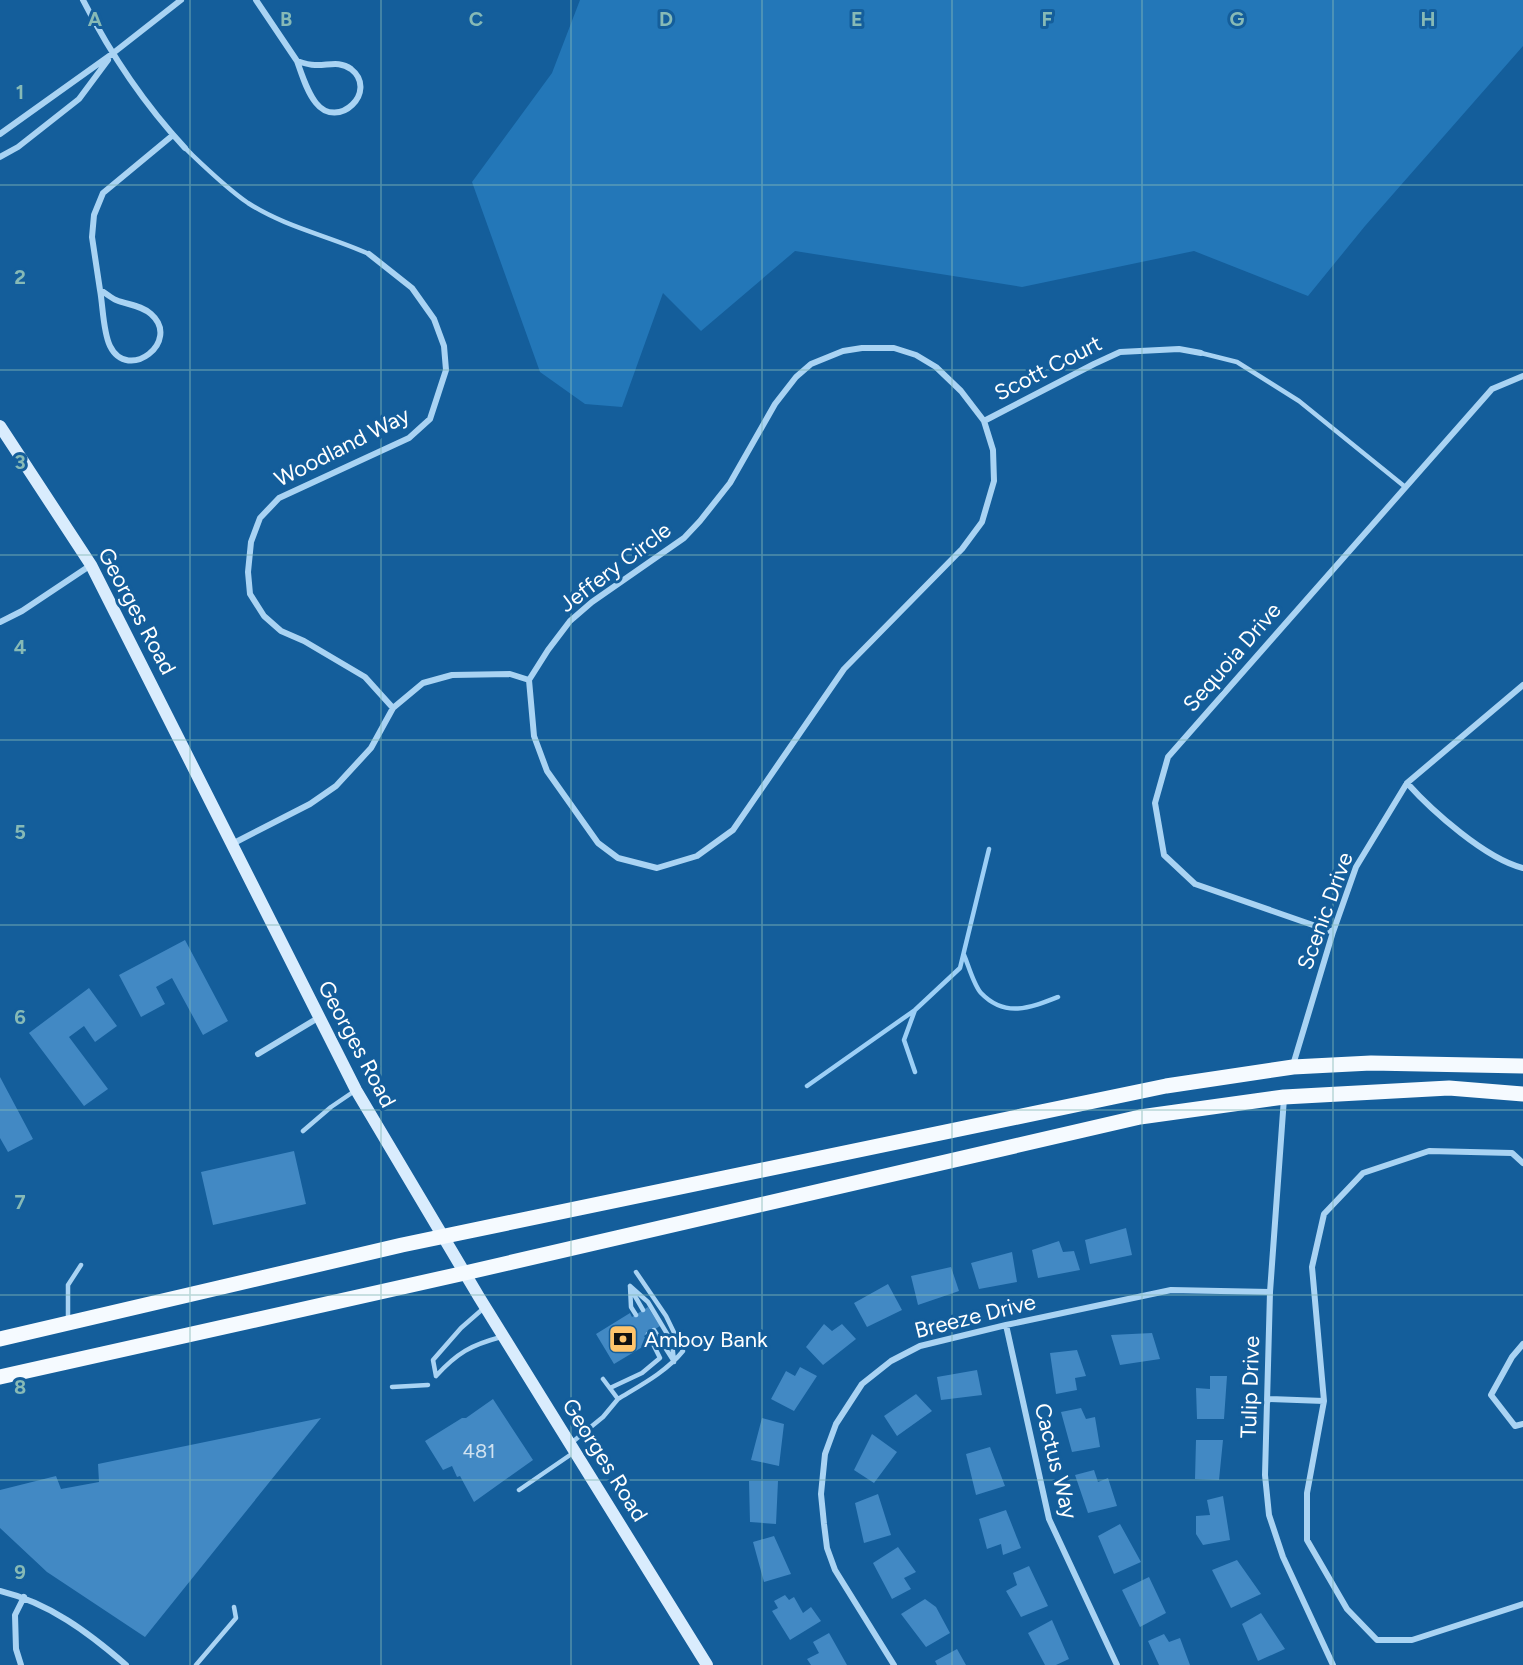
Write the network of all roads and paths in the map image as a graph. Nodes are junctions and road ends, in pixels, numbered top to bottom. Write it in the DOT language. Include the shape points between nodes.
graph roads {
  1 [pos="83,0"];
  2 [pos="181,0"];
  3 [pos="256,0"];
  4 [pos="112,54"];
  5 [pos="297,61"];
  6 [pos="0,134"];
  7 [pos="173,135"];
  8 [pos="185,147"];
  9 [pos="0,157"];
  10 [pos="369,254"];
  11 [pos="100,290"];
  12 [pos="1202,353"];
  13 [pos="1523,376"];
  14 [pos="984,421"];
  15 [pos="0,426"];
  16 [pos="1404,486"];
  17 [pos="91,565"];
  18 [pos="0,622"];
  19 [pos="529,680"];
  20 [pos="1523,684"];
  21 [pos="393,708"];
  22 [pos="1407,783"];
  23 [pos="231,844"];
  24 [pos="1523,868"];
  25 [pos="1333,932"];
  26 [pos="318,1018"];
  27 [pos="258,1054"];
  28 [pos="1523,1066"];
  29 [pos="1293,1067"];
  30 [pos="356,1090"];
  31 [pos="1523,1094"];
  32 [pos="1284,1097"];
  33 [pos="303,1131"];
  34 [pos="1523,1163"];
  35 [pos="444,1237"];
  36 [pos="81,1265"];
  37 [pos="636,1272"];
  38 [pos="465,1273"];
  39 [pos="630,1286"];
  40 [pos="1270,1292"];
  41 [pos="485,1307"];
  42 [pos="643,1310"];
  43 [pos="636,1315"];
  44 [pos="68,1323"];
  45 [pos="1006,1325"];
  46 [pos="654,1330"];
  47 [pos="648,1334"];
  48 [pos="504,1336"];
  49 [pos="0,1339"];
  50 [pos="1523,1344"];
  51 [pos="674,1362"];
  52 [pos="0,1377"];
  53 [pos="603,1379"];
  54 [pos="428,1385"];
  55 [pos="392,1387"];
  56 [pos="610,1388"];
  57 [pos="1268,1399"];
  58 [pos="618,1400"];
  59 [pos="1324,1401"];
  60 [pos="1523,1424"];
  61 [pos="573,1448"];
  62 [pos="519,1490"];
  63 [pos="0,1591"];
  64 [pos="24,1597"];
  65 [pos="1523,1604"];
  66 [pos="234,1607"];
  67 [pos="21,1665"];
  68 [pos="126,1665"];
  69 [pos="196,1665"];
  70 [pos="707,1665"];
  71 [pos="894,1665"];
  72 [pos="1117,1665"];
  73 [pos="1333,1665"];
  1 -- 4 [label="street, Woodland Way"];
  2 -- 4 [label="street"];
  3 -- 5 [label="street"];
  4 -- 6 [label="street"];
  4 -- 7 [label="street, Woodland Way"];
  4 -- 9 [label="street" via="79,99"];
  5 -- 5 [label="street" via="314,102 321,109 339,113 356,103 360,84 350,68"];
  7 -- 8 [label="street, Woodland Way"];
  7 -- 11 [label="street" via="103,193 94,215 92,237"];
  8 -- 10 [label="lane, Woodland Way" via="249,204"];
  10 -- 21 [label="street, Woodland Way" via="412,288 434,319 444,346 446,370 430,419 409,438 279,498 260,518 251,542 248,572 250,594 264,616 281,631 365,677"];
  11 -- 11 [label="street" via="109,345 115,353 135,360 153,352 160,332 152,314"];
  12 -- 14 [label="street, Scott Court" via="1179,348 1120,352"];
  12 -- 16 [label="lane" via="1237,362 1299,401"];
  13 -- 16 [label="street, Sequoia Drive" via="1492,389"];
  14 -- 19 [label="street, Jeffery Circle" via="961,391 936,367 916,355 894,348 862,348 811,364 775,404 730,483 684,538 570,621"];
  14 -- 19 [label="street, Jeffery Circle" via="993,450 994,482 982,522 962,549 844,669 733,830 697,855 657,868 618,858 598,843 548,771 534,736"];
  15 -- 17 [label="street, Georges Road"];
  16 -- 25 [label="street, Sequoia Drive" via="1167,757 1155,803 1164,855 1195,884"];
  17 -- 18 [label="street"];
  17 -- 23 [label="street, Georges Road"];
  19 -- 21 [label="street" via="510,674 452,675 423,684"];
  20 -- 22 [label="street, Scenic Drive"];
  21 -- 23 [label="street" via="371,748 336,786 310,804"];
  22 -- 24 [label="street" via="1483,849"];
  22 -- 25 [label="street, Scenic Drive" via="1356,867"];
  23 -- 26 [label="street, Georges Road"];
  25 -- 29 [label="street, Scenic Drive"];
  26 -- 27 [label="street"];
  26 -- 30 [label="street, Georges Road"];
  28 -- 29 [label="main road" via="1371,1063"];
  29 -- 35 [label="main road" via="1166,1086"];
  30 -- 33 [label="lane"];
  30 -- 35 [label="street, Georges Road"];
  31 -- 32 [label="main road" via="1449,1088"];
  32 -- 38 [label="main road" via="1140,1117"];
  32 -- 40 [label="street, Tulip Drive"];
  34 -- 59 [label="street" via="1512,1153 1429,1151 1363,1173 1324,1214 1312,1267"];
  35 -- 38 [label="street, Georges Road"];
  35 -- 44 [label="main road"];
  36 -- 44 [label="lane" via="68,1285"];
  37 -- 51 [label="lane" via="666,1316 683,1351"];
  38 -- 41 [label="street, Georges Road"];
  38 -- 52 [label="main road"];
  39 -- 42 [label="lane"];
  39 -- 43 [label="lane" via="631,1308"];
  39 -- 51 [label="lane" via="648,1302 672,1342"];
  40 -- 45 [label="street, Breeze Drive" via="1171,1290"];
  40 -- 57 [label="street, Tulip Drive"];
  41 -- 48 [label="street, Georges Road"];
  41 -- 48 [label="lane" via="433,1360 436,1376 476,1344"];
  44 -- 49 [label="main road"];
  45 -- 71 [label="street, Breeze Drive" via="920,1346 891,1361 862,1384 836,1424 825,1454 822,1494 827,1548 835,1570"];
  45 -- 72 [label="street, Cactus Way" via="1049,1519"];
  46 -- 51 [label="lane"];
  47 -- 56 [label="lane" via="660,1358 642,1373"];
  48 -- 61 [label="street, Georges Road"];
  50 -- 60 [label="street" via="1491,1395 1515,1426"];
  51 -- 58 [label="lane"];
  53 -- 56 [label="lane"];
  54 -- 55 [label="lane"];
  56 -- 58 [label="lane"];
  57 -- 59 [label="street"];
  57 -- 73 [label="street, Tulip Drive" via="1265,1475 1269,1515 1283,1557"];
  58 -- 61 [label="lane"];
  59 -- 65 [label="street" via="1307,1492 1307,1540 1347,1609 1377,1640 1412,1640"];
  61 -- 62 [label="lane"];
  61 -- 70 [label="street, Georges Road"];
  63 -- 64 [label="street"];
  64 -- 67 [label="street" via="15,1615 16,1649"];
  64 -- 68 [label="street" via="51,1609"];
  66 -- 69 [label="lane" via="236,1618"];
}
